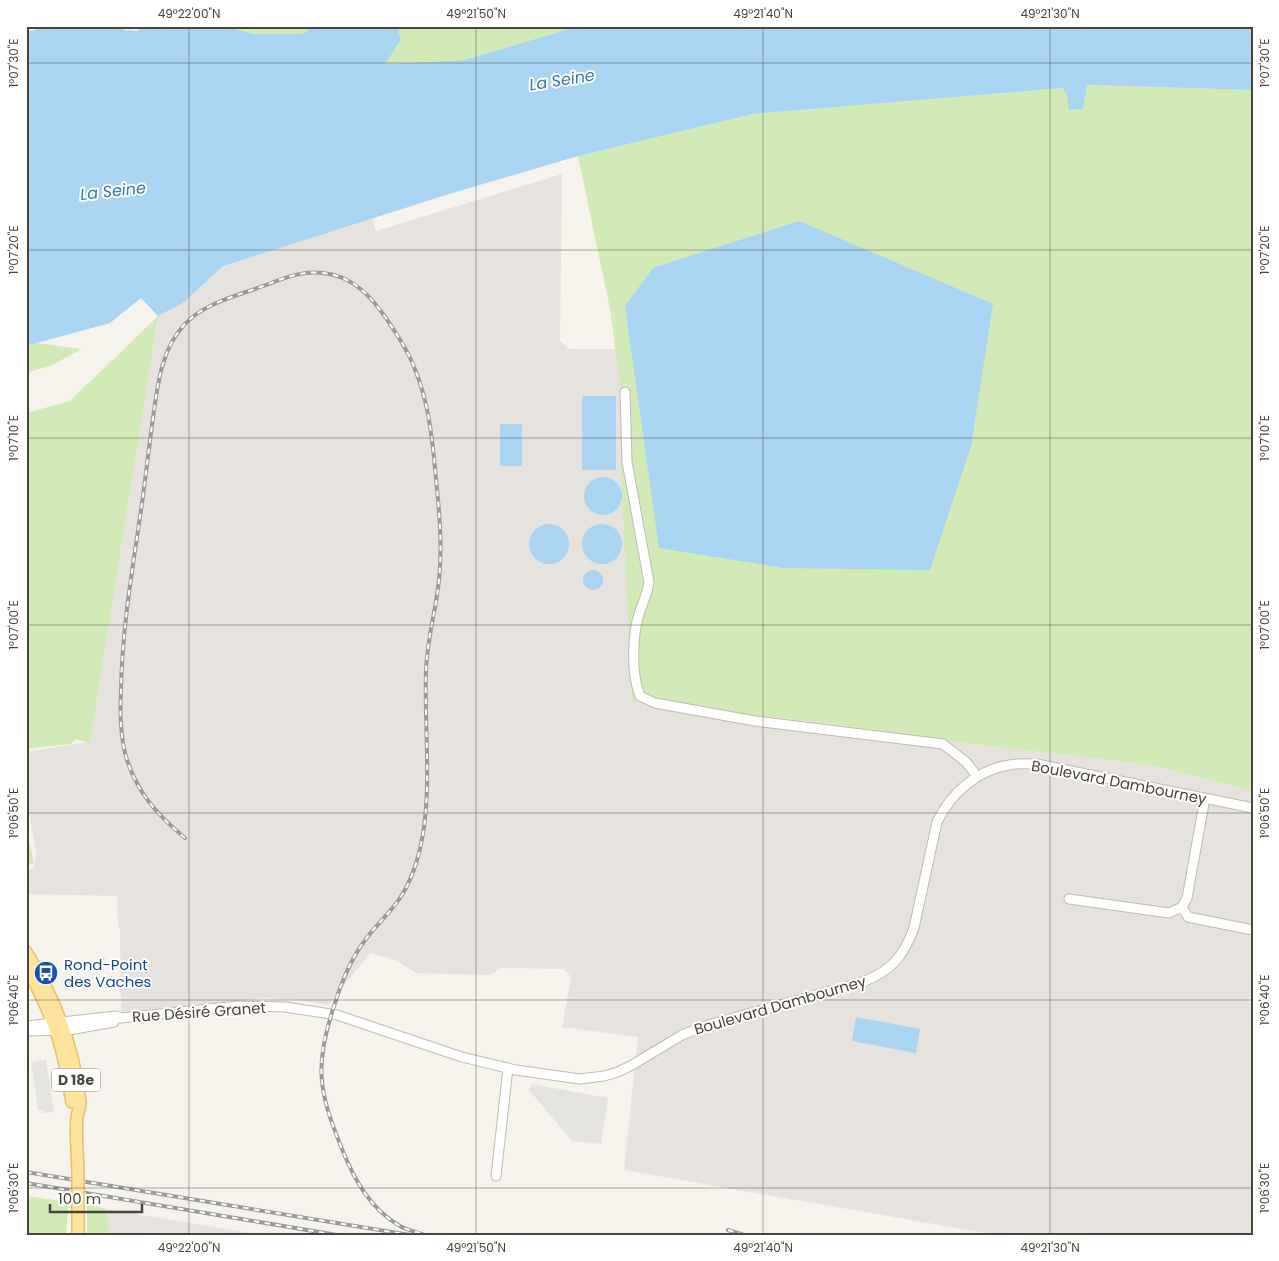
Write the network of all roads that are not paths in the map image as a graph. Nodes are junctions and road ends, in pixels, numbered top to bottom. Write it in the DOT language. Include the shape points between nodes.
graph roads {
  1 [pos="625,392"];
  2 [pos="978,776"];
  3 [pos="1206,798"];
  4 [pos="1253,808"];
  5 [pos="1069,899"];
  6 [pos="1182,907"];
  7 [pos="1253,930"];
  8 [pos="26,952"];
  9 [pos="26,966"];
  10 [pos="26,1026"];
  11 [pos="58,1026"];
  12 [pos="26,1031"];
  13 [pos="451,1054"];
  14 [pos="508,1068"];
  15 [pos="496,1176"];
  16 [pos="78,1235"];
  1 -- 2 [label="street" via="627,462 649,582 636,627 634,652 636,686 640,696 655,703 755,721 943,744"];
  2 -- 3 [label="street, Boulevard Dambourney" via="1010,764 1037,764"];
  2 -- 14 [label="street, Boulevard Dambourney" via="951,799 937,822 914,928 900,957 879,975 704,1026 682,1035 632,1065 604,1076 570,1079"];
  3 -- 4 [label="street, Boulevard Dambourney"];
  3 -- 6 [label="street" via="1187,898"];
  5 -- 6 [label="street" via="1169,913"];
  6 -- 7 [label="street" via="1188,917"];
  8 -- 11 [label="main road, D 18e" via="47,988"];
  9 -- 11 [label="main road, D 18e"];
  10 -- 11 [label="street, Rue Désiré Granet"];
  11 -- 12 [label="street, Rue Désiré Granet"];
  11 -- 13 [label="street, Rue Désiré Granet" via="238,1006 285,1007 337,1015"];
  11 -- 16 [label="main road, D 18e, bridge" via="77,1118"];
  13 -- 14 [label="street, Boulevard Dambourney"];
  14 -- 15 [label="street"];
}
